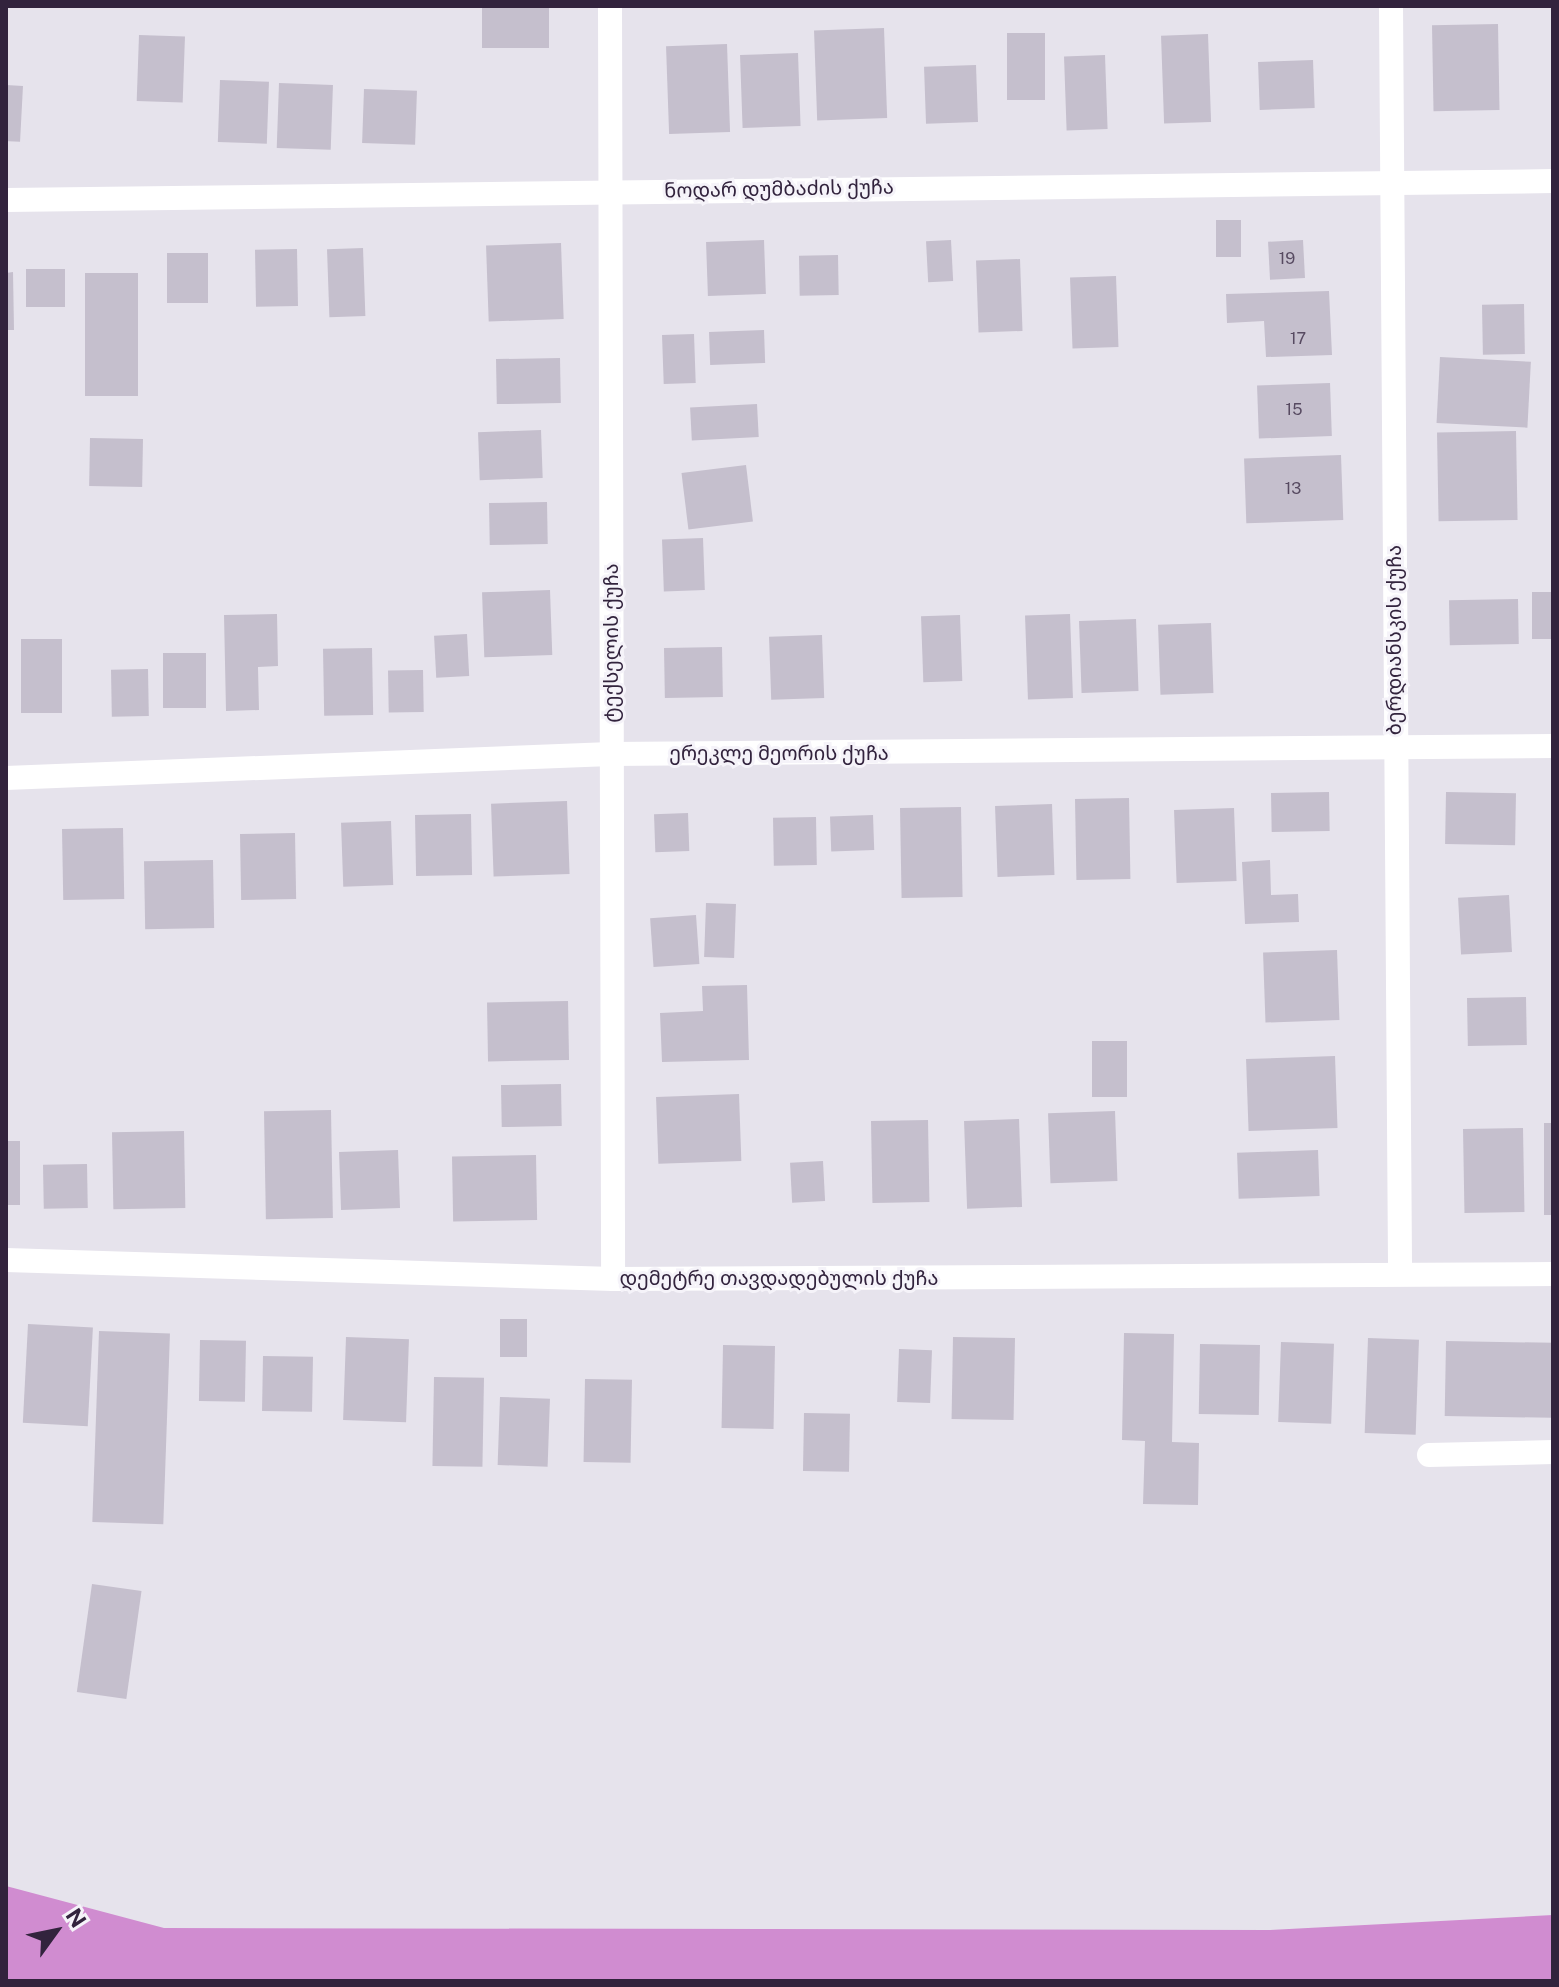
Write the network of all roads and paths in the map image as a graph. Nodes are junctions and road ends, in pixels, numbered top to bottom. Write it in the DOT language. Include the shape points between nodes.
graph roads {
  1 [pos="610,6"];
  2 [pos="1391,6"];
  3 [pos="1553,181"];
  4 [pos="1393,184"];
  5 [pos="610,191"];
  6 [pos="6,200"];
  7 [pos="1553,746"];
  8 [pos="1394,747"];
  9 [pos="611,754"];
  10 [pos="6,778"];
  11 [pos="6,1260"];
  12 [pos="1400,1274"];
  13 [pos="1553,1274"];
  14 [pos="613,1279"];
  15 [pos="1553,1452"];
  16 [pos="1429,1455"];
  1 -- 5 [label="street, ტექსელის ქუჩა"];
  2 -- 4 [label="street, ბერდიანსკის ქუჩა"];
  3 -- 4 [label="street, ნოდარ დუმბაძის ქუჩა"];
  4 -- 5 [label="street, ნოდარ დუმბაძის ქუჩა"];
  4 -- 8 [label="street, ბერდიანსკის ქუჩა"];
  5 -- 6 [label="street, ნოდარ დუმბაძის ქუჩა"];
  5 -- 9 [label="street, ტექსელის ქუჩა"];
  7 -- 8 [label="street, ერეკლე მეორის ქუჩა"];
  8 -- 9 [label="street, ერეკლე მეორის ქუჩა"];
  8 -- 12 [label="street, ბერდიანსკის ქუჩა"];
  9 -- 10 [label="street, ერეკლე მეორის ქუჩა"];
  9 -- 14 [label="street, ტექსელის ქუჩა"];
  11 -- 14 [label="street, დემეტრე თავდადებულის ქუჩა"];
  12 -- 13 [label="street, დემეტრე თავდადებულის ქუჩა"];
  12 -- 14 [label="street, დემეტრე თავდადებულის ქუჩა"];
  15 -- 16 [label="street"];
}
